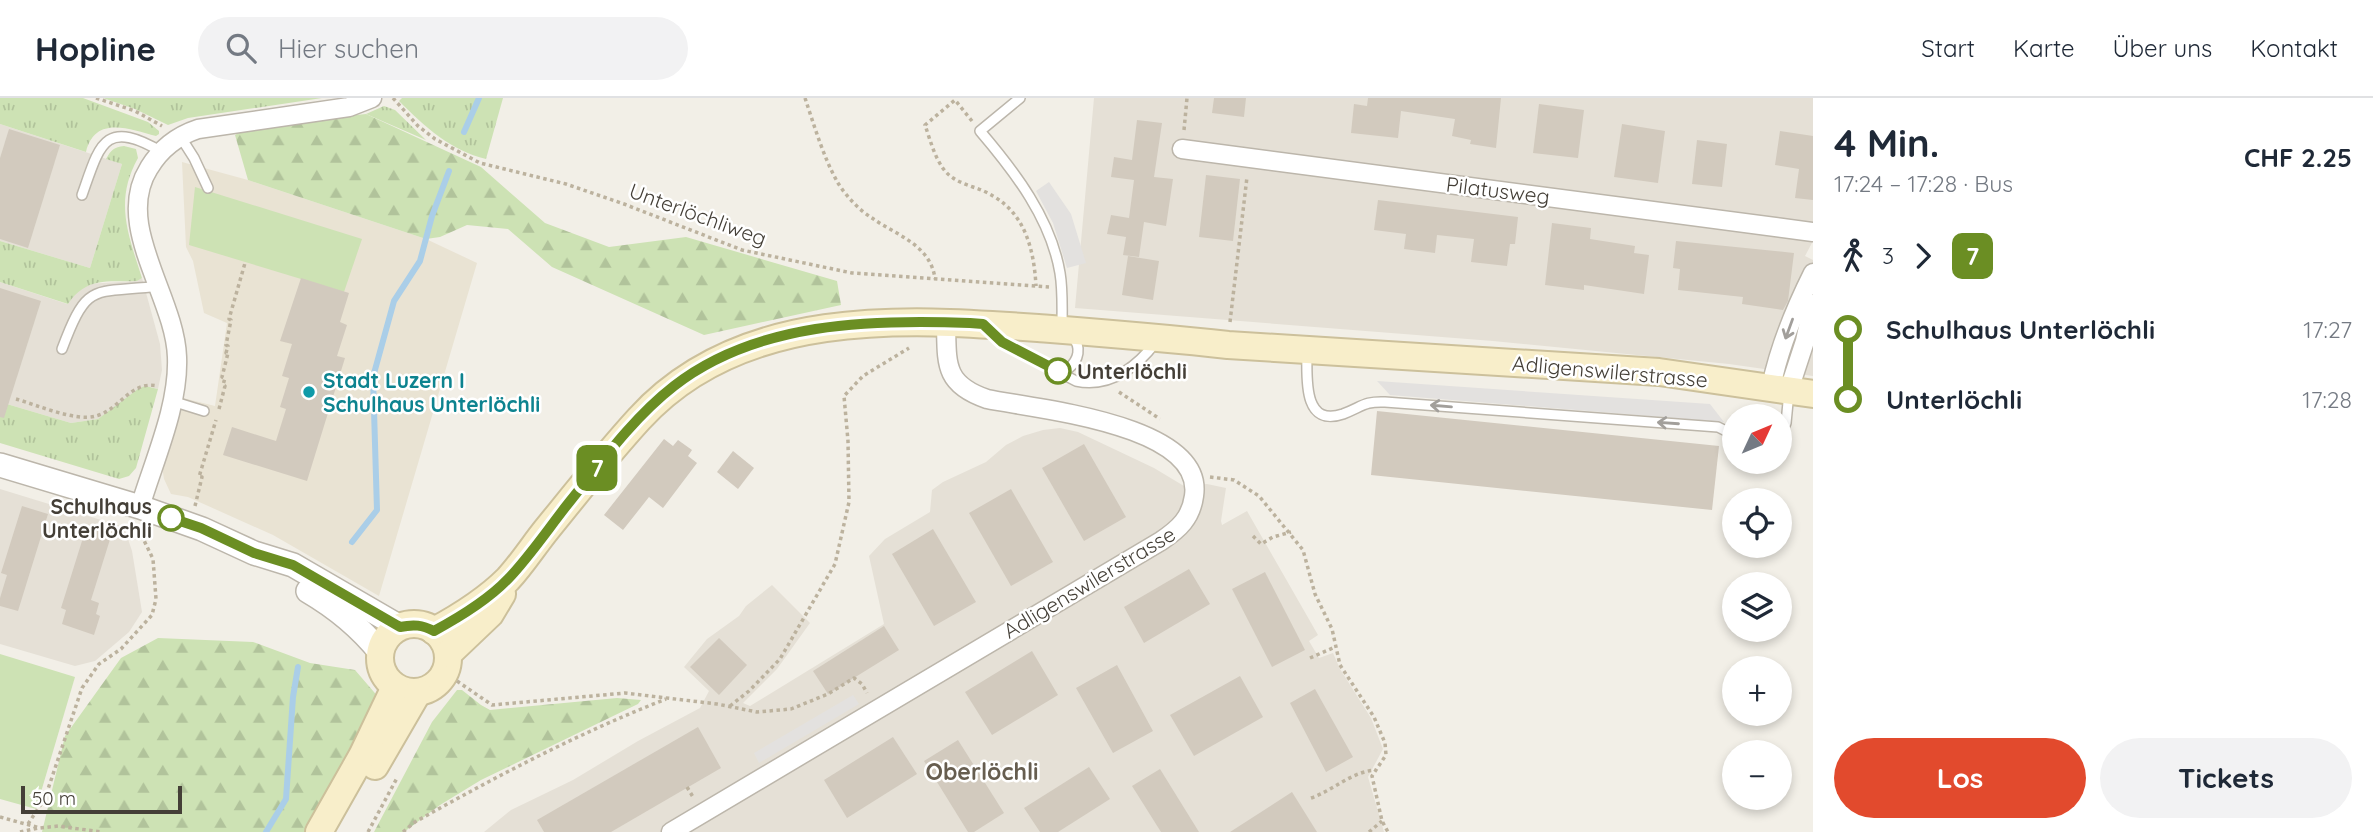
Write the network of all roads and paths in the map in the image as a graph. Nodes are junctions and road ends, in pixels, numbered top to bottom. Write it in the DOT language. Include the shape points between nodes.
graph roads {
  1 [pos="96,98"];
  2 [pos="372,98"];
  3 [pos="393,98"];
  4 [pos="805,98"];
  5 [pos="1020,98"];
  6 [pos="1187,98"];
  7 [pos="980,131"];
  8 [pos="174,133"];
  9 [pos="1182,149"];
  10 [pos="162,152"];
  11 [pos="1249,158"];
  12 [pos="208,188"];
  13 [pos="82,195"];
  14 [pos="1813,232"];
  15 [pos="245,263"];
  16 [pos="1813,273"];
  17 [pos="935,279"];
  18 [pos="159,286"];
  19 [pos="1036,286"];
  20 [pos="1061,288"];
  21 [pos="1813,304"];
  22 [pos="946,322"];
  23 [pos="983,324"];
  24 [pos="1230,327"];
  25 [pos="1062,330"];
  26 [pos="1161,337"];
  27 [pos="916,342"];
  28 [pos="62,349"];
  29 [pos="1307,350"];
  30 [pos="1058,371"];
  31 [pos="1791,390"];
  32 [pos="168,395"];
  33 [pos="16,399"];
  34 [pos="204,411"];
  35 [pos="1722,429"];
  36 [pos="0,465"];
  37 [pos="1210,477"];
  38 [pos="197,500"];
  39 [pos="138,517"];
  40 [pos="1291,532"];
  41 [pos="1254,536"];
  42 [pos="254,553"];
  43 [pos="507,579"];
  44 [pos="400,627"];
  45 [pos="434,631"];
  46 [pos="1335,647"];
  47 [pos="380,652"];
  48 [pos="448,654"];
  49 [pos="1310,658"];
  50 [pos="457,681"];
  51 [pos="407,690"];
  52 [pos="667,698"];
  53 [pos="729,706"];
  54 [pos="877,710"];
  55 [pos="1376,770"];
  56 [pos="400,773"];
  57 [pos="1311,798"];
  58 [pos="0,817"];
  59 [pos="1382,821"];
  60 [pos="28,824"];
  61 [pos="40,828"];
  62 [pos="20,832"];
  63 [pos="100,832"];
  64 [pos="319,832"];
  65 [pos="338,832"];
  66 [pos="368,832"];
  67 [pos="403,832"];
  68 [pos="671,832"];
  69 [pos="1369,832"];
  70 [pos="1388,832"];
  1 -- 8 [label="path" via="135,111"];
  2 -- 8 [label="street" via="349,107"];
  3 -- 17 [label="path, Unterlöchliweg" via="435,139 480,163 589,192 742,250 852,273"];
  4 -- 17 [label="path" via="838,184 859,208 912,243 927,258"];
  5 -- 7 [label="lane"];
  6 -- 9 [label="path"];
  7 -- 19 [label="path" via="955,100 925,125 935,154 952,178 994,196 1021,224 1029,239"];
  7 -- 20 [label="lane" via="1042,219 1054,246"];
  8 -- 10 [label="street"];
  8 -- 12 [label="lane" via="194,158"];
  9 -- 11 [label="street, Pilatusweg"];
  10 -- 13 [label="lane" via="132,137 109,139 96,155"];
  10 -- 18 [label="street" via="144,176 137,199 141,236"];
  11 -- 14 [label="street, Pilatusweg"];
  11 -- 24 [label="path"];
  15 -- 38 [label="path" via="229,319 222,377 225,387 199,477"];
  16 -- 31 [label="street, one-way" via="1774,372"];
  17 -- 19 [label="path, Unterlöchliweg"];
  18 -- 28 [label="lane" via="89,296"];
  18 -- 32 [label="street" via="176,344 176,383"];
  19 -- 20 [label="path, Unterlöchliweg"];
  20 -- 25 [label="lane"];
  21 -- 31 [label="street"];
  22 -- 23 [label="main road, Adligenswilerstrasse"];
  22 -- 43 [label="main road, Adligenswilerstrasse" via="827,327 766,340 701,368 641,416"];
  22 -- 54 [label="street, Adligenswilerstrasse" via="947,363 954,381 968,393 1145,434 1183,461 1192,475 1192,510 1180,529"];
  23 -- 25 [label="main road, Adligenswilerstrasse"];
  23 -- 30 [label="lane" via="1002,342"];
  25 -- 26 [label="main road, Adligenswilerstrasse"];
  25 -- 30 [label="lane" via="1076,340 1078,356 1068,369"];
  26 -- 29 [label="main road, Adligenswilerstrasse"];
  26 -- 30 [label="lane" via="1117,377 1104,382 1076,381"];
  27 -- 53 [label="path" via="863,376 844,396 849,502 835,564 780,659"];
  29 -- 31 [label="main road, Adligenswilerstrasse" via="1659,372"];
  35 -- 29 [label="lane, one-way" via="1369,401 1333,416 1323,414 1309,399"];
  32 -- 33 [label="path" via="146,384 98,416 89,417"];
  32 -- 34 [label="lane"];
  32 -- 39 [label="street"];
  36 -- 39 [label="street"];
  37 -- 40 [label="path" via="1234,480 1259,496"];
  39 -- 42 [label="street" via="201,528"];
  39 -- 60 [label="path" via="153,559 156,599 152,615 121,649 99,664 82,688 45,798"];
  40 -- 41 [label="path" via="1261,544"];
  40 -- 46 [label="path" via="1303,550"];
  42 -- 44 [label="street" via="293,565"];
  42 -- 47 [label="street" via="341,612"];
  43 -- 45 [label="main road, Adligenswilerstrasse"];
  43 -- 48 [label="main road, Adligenswilerstrasse" via="490,614"];
  44 -- 45 [label="main road" via="412,624"];
  44 -- 47 [label="main road" via="387,637"];
  45 -- 48 [label="main road"];
  46 -- 49 [label="path"];
  46 -- 55 [label="path" via="1340,665 1385,743 1386,755"];
  47 -- 51 [label="main road" via="386,678"];
  48 -- 51 [label="main road" via="441,679 431,688"];
  50 -- 52 [label="path" via="492,705 625,693"];
  51 -- 64 [label="main road"];
  51 -- 65 [label="main road"];
  52 -- 53 [label="path"];
  52 -- 67 [label="path" via="498,775"];
  53 -- 54 [label="path" via="757,712 791,709 854,678"];
  54 -- 68 [label="street, Adligenswilerstrasse"];
  55 -- 57 [label="path" via="1360,771"];
  55 -- 59 [label="path" via="1372,776"];
  56 -- 66 [label="path"];
  58 -- 60 [label="path"];
  59 -- 69 [label="path"];
  59 -- 70 [label="path"];
  60 -- 61 [label="path"];
  61 -- 62 [label="path"];
  61 -- 63 [label="path"];
}
